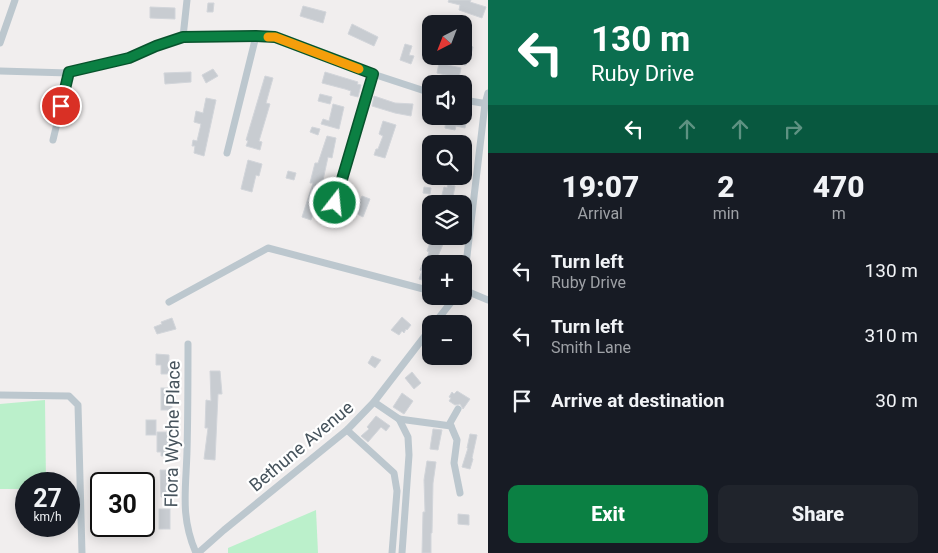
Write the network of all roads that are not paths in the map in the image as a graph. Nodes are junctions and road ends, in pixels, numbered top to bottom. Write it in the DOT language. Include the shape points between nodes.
graph roads {
  1 [pos="15,0"];
  2 [pos="187,0"];
  3 [pos="256,36"];
  4 [pos="183,37"];
  5 [pos="0,43"];
  6 [pos="0,71"];
  7 [pos="69,72"];
  8 [pos="373,74"];
  9 [pos="422,89"];
  10 [pos="488,93"];
  11 [pos="472,101"];
  12 [pos="486,104"];
  13 [pos="53,140"];
  14 [pos="228,153"];
  15 [pos="335,203"];
  16 [pos="467,255"];
  17 [pos="422,288"];
  18 [pos="472,293"];
  19 [pos="488,300"];
  20 [pos="169,302"];
  21 [pos="422,340"];
  22 [pos="188,344"];
  23 [pos="0,395"];
  24 [pos="374,402"];
  25 [pos="458,409"];
  26 [pos="399,419"];
  27 [pos="451,426"];
  28 [pos="347,430"];
  29 [pos="460,493"];
  30 [pos="82,553"];
  31 [pos="197,553"];
  32 [pos="392,553"];
  33 [pos="402,553"];
  1 -- 5 [label="street"];
  2 -- 4 [label="street"];
  3 -- 4 [label="street"];
  3 -- 8 [label="street" via="275,37"];
  3 -- 14 [label="street"];
  4 -- 7 [label="street" via="129,58"];
  6 -- 7 [label="street"];
  7 -- 13 [label="street"];
  8 -- 9 [label="street"];
  8 -- 15 [label="street"];
  10 -- 12 [label="street"];
  11 -- 12 [label="street"];
  12 -- 16 [label="street"];
  17 -- 20 [label="street" via="268,248"];
  18 -- 19 [label="street"];
  21 -- 24 [label="street, Bethune Avenue"];
  22 -- 31 [label="street, Flora Wyche Place" via="184,504 186,526"];
  23 -- 30 [label="street" via="69,396 78,405"];
  24 -- 26 [label="street"];
  24 -- 28 [label="street, Bethune Avenue"];
  25 -- 27 [label="street"];
  26 -- 27 [label="street"];
  26 -- 33 [label="street" via="408,437"];
  27 -- 29 [label="street" via="456,440 454,463"];
  28 -- 31 [label="street, Bethune Avenue"];
  28 -- 32 [label="street" via="394,473 397,491"];
}
